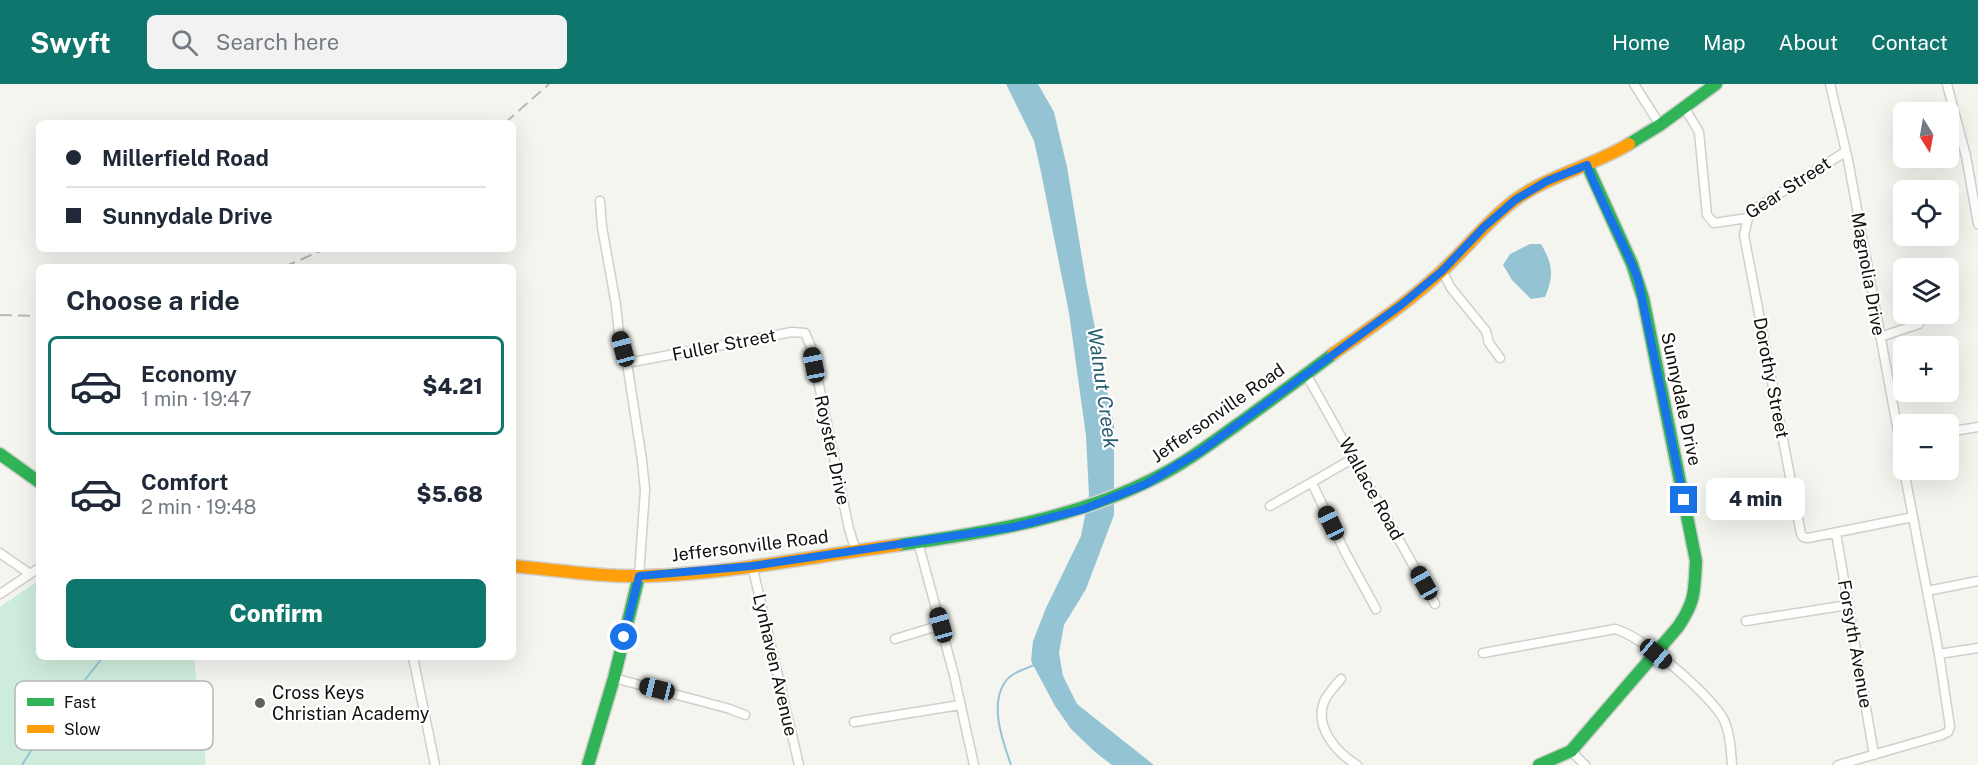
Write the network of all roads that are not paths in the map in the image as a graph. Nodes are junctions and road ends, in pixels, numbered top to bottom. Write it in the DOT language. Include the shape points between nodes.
graph roads {
  1 [pos="1634,84"];
  2 [pos="1716,84"];
  3 [pos="1830,84"];
  4 [pos="1947,84"];
  5 [pos="1684,107"];
  6 [pos="1660,125"];
  7 [pos="1845,152"];
  8 [pos="1587,165"];
  9 [pos="600,201"];
  10 [pos="1748,218"];
  11 [pos="1978,224"];
  12 [pos="1442,271"];
  13 [pos="1919,324"];
  14 [pos="1880,337"];
  15 [pos="811,347"];
  16 [pos="1500,358"];
  17 [pos="627,363"];
  18 [pos="1306,374"];
  19 [pos="1896,414"];
  20 [pos="1978,427"];
  21 [pos="1959,430"];
  22 [pos="0,454"];
  23 [pos="1354,458"];
  24 [pos="36,480"];
  25 [pos="1906,480"];
  26 [pos="1312,483"];
  27 [pos="1270,506"];
  28 [pos="1913,517"];
  29 [pos="1836,533"];
  30 [pos="918,542"];
  31 [pos="856,551"];
  32 [pos="0,553"];
  33 [pos="516,566"];
  34 [pos="752,566"];
  35 [pos="36,570"];
  36 [pos="30,574"];
  37 [pos="639,576"];
  38 [pos="1978,581"];
  39 [pos="1927,591"];
  40 [pos="0,594"];
  41 [pos="1435,604"];
  42 [pos="1848,605"];
  43 [pos="1376,609"];
  44 [pos="1746,621"];
  45 [pos="941,625"];
  46 [pos="895,639"];
  47 [pos="1978,648"];
  48 [pos="1483,653"];
  49 [pos="1656,654"];
  50 [pos="1939,654"];
  51 [pos="414,660"];
  52 [pos="614,678"];
  53 [pos="1341,679"];
  54 [pos="960,705"];
  55 [pos="745,716"];
  56 [pos="854,722"];
  57 [pos="1571,751"];
  58 [pos="1874,755"];
  59 [pos="435,765"];
  60 [pos="588,765"];
  61 [pos="799,765"];
  62 [pos="974,765"];
  63 [pos="1357,765"];
  64 [pos="1539,765"];
  65 [pos="1585,765"];
  66 [pos="1732,765"];
  67 [pos="1838,765"];
  1 -- 6 [label="street"];
  2 -- 5 [label="street, Jeffersonville Road"];
  3 -- 7 [label="street, Magnolia Drive"];
  4 -- 11 [label="street"];
  5 -- 6 [label="street, Jeffersonville Road"];
  5 -- 10 [label="street, Gear Street" via="1699,132 1707,215 1714,223"];
  6 -- 8 [label="street, Jeffersonville Road"];
  7 -- 10 [label="street, Gear Street" via="1755,209"];
  7 -- 14 [label="street, Magnolia Drive"];
  8 -- 12 [label="street, Jeffersonville Road" via="1547,181 1515,200"];
  8 -- 49 [label="street, Sunnydale Drive" via="1638,279 1696,561 1691,608"];
  9 -- 17 [label="street" via="619,334"];
  10 -- 29 [label="street, Dorothy Street" via="1744,235 1803,537"];
  12 -- 16 [label="street" via="1486,331"];
  12 -- 18 [label="street, Jeffersonville Road"];
  13 -- 14 [label="street"];
  14 -- 19 [label="street, Magnolia Drive"];
  15 -- 17 [label="street, Fuller Street" via="806,333 792,332"];
  15 -- 31 [label="street, Royster Drive"];
  17 -- 37 [label="street" via="645,490"];
  18 -- 23 [label="street, Wallace Road"];
  18 -- 30 [label="street, Jeffersonville Road" via="1201,451 1141,486 1042,521"];
  20 -- 21 [label="street"];
  22 -- 24 [label="street"];
  23 -- 26 [label="street"];
  23 -- 41 [label="street, Wallace Road"];
  25 -- 28 [label="street"];
  26 -- 27 [label="street"];
  26 -- 43 [label="street"];
  28 -- 29 [label="street"];
  28 -- 39 [label="street"];
  29 -- 42 [label="street, Forsyth Avenue"];
  30 -- 31 [label="street, Jeffersonville Road"];
  30 -- 45 [label="street"];
  31 -- 34 [label="street, Jeffersonville Road"];
  32 -- 36 [label="street"];
  33 -- 37 [label="street, Jeffersonville Road"];
  34 -- 37 [label="street, Jeffersonville Road"];
  34 -- 61 [label="street, Lynhaven Avenue"];
  35 -- 36 [label="street"];
  36 -- 40 [label="street"];
  37 -- 52 [label="street"];
  38 -- 39 [label="street"];
  39 -- 50 [label="street"];
  42 -- 44 [label="street"];
  42 -- 58 [label="street, Forsyth Avenue"];
  45 -- 46 [label="street"];
  45 -- 54 [label="street"];
  47 -- 50 [label="street"];
  48 -- 49 [label="street" via="1615,629 1634,637"];
  49 -- 57 [label="street, Sunnydale Drive"];
  49 -- 66 [label="street" via="1703,693 1723,717"];
  50 -- 58 [label="street" via="1948,732"];
  51 -- 59 [label="street"];
  52 -- 55 [label="street"];
  52 -- 60 [label="street"];
  53 -- 63 [label="street" via="1324,701 1321,720 1335,746"];
  54 -- 56 [label="street"];
  54 -- 62 [label="street"];
  57 -- 64 [label="street, Sunnydale Drive"];
  57 -- 65 [label="street"];
  58 -- 67 [label="street"];
}
